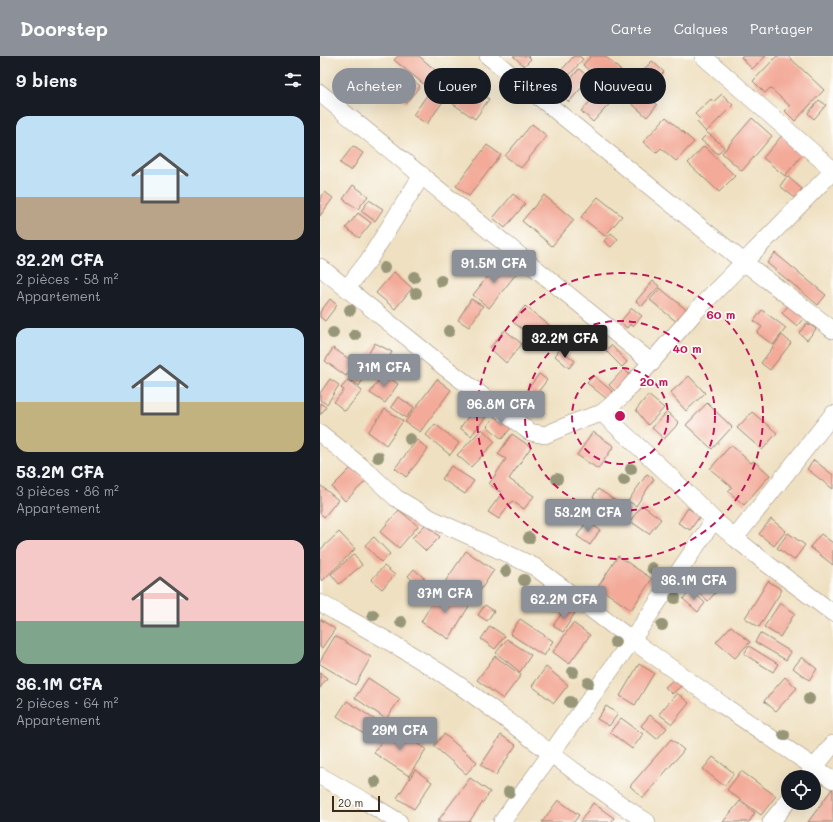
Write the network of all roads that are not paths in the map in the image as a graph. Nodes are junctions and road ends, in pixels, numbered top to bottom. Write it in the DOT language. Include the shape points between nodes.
graph roads {
  1 [pos="703,56"];
  2 [pos="492,57"];
  3 [pos="320,93"];
  4 [pos="833,171"];
  5 [pos="422,175"];
  6 [pos="745,263"];
  7 [pos="320,267"];
  8 [pos="347,288"];
  9 [pos="833,330"];
  10 [pos="652,363"];
  11 [pos="602,414"];
  12 [pos="833,414"];
  13 [pos="320,433"];
  14 [pos="714,520"];
  15 [pos="735,538"];
  16 [pos="320,603"];
  17 [pos="830,606"];
  18 [pos="632,640"];
  19 [pos="833,744"];
  20 [pos="551,754"];
  21 [pos="808,770"];
  22 [pos="813,770"];
  23 [pos="320,776"];
  24 [pos="821,776"];
  25 [pos="833,780"];
  26 [pos="781,810"];
  27 [pos="399,822"];
  28 [pos="502,822"];
  29 [pos="646,822"];
  30 [pos="772,822"];
  1 -- 4 [label="street"];
  2 -- 6 [label="street"];
  3 -- 5 [label="street"];
  4 -- 6 [label="street"];
  5 -- 8 [label="street" via="368,261"];
  5 -- 10 [label="street"];
  6 -- 9 [label="street"];
  6 -- 10 [label="street" via="695,312"];
  7 -- 8 [label="street"];
  8 -- 11 [label="street" via="530,432 545,435"];
  10 -- 11 [label="street"];
  11 -- 14 [label="street"];
  12 -- 15 [label="street"];
  13 -- 18 [label="street" via="396,498 432,519 535,567"];
  14 -- 15 [label="street"];
  14 -- 18 [label="street"];
  15 -- 17 [label="street" via="766,563"];
  16 -- 20 [label="street" via="394,644 473,694"];
  18 -- 20 [label="street"];
  18 -- 21 [label="street"];
  19 -- 22 [label="street"];
  20 -- 28 [label="street"];
  20 -- 29 [label="street"];
  23 -- 27 [label="street"];
  24 -- 25 [label="street"];
  26 -- 30 [label="street"];
}
